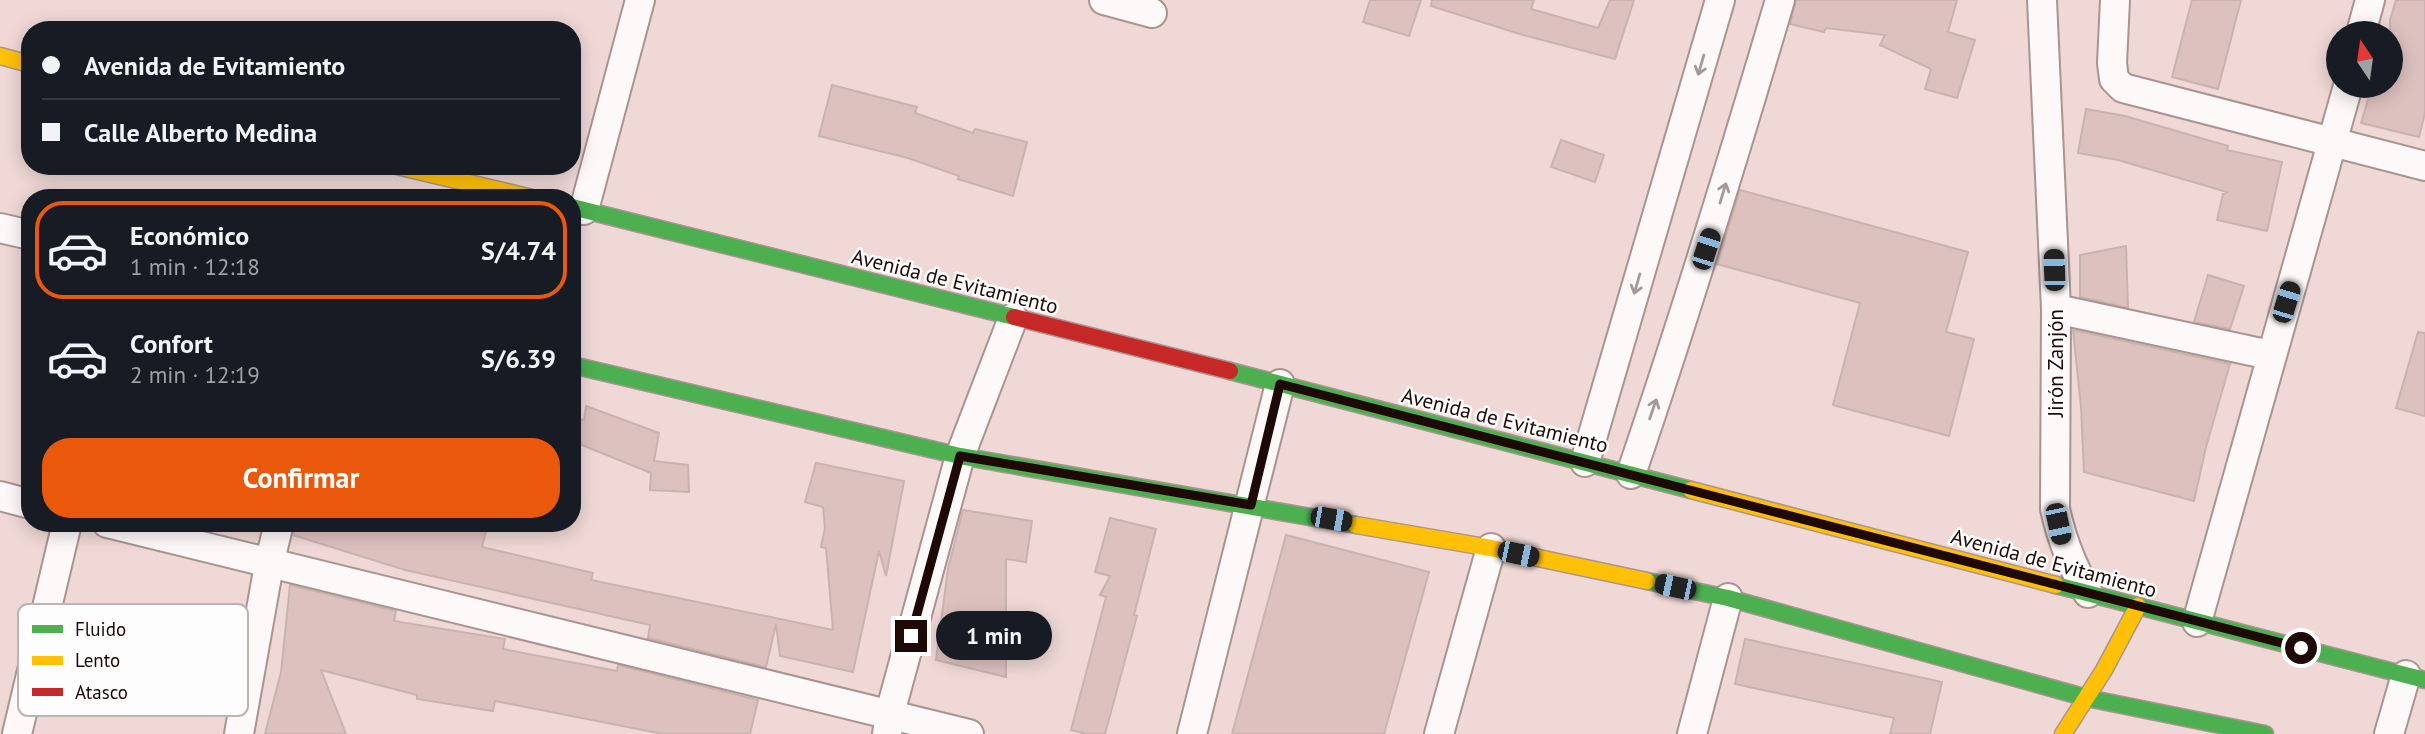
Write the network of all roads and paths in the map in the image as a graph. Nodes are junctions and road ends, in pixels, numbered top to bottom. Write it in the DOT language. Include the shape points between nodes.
graph roads {
  1 [pos="640,0"];
  2 [pos="1104,0"];
  3 [pos="1720,0"];
  4 [pos="1780,0"];
  5 [pos="2042,0"];
  6 [pos="2115,0"];
  7 [pos="2370,0"];
  8 [pos="1152,13"];
  9 [pos="2364,21"];
  10 [pos="0,56"];
  11 [pos="21,62"];
  12 [pos="2345,98"];
  13 [pos="2333,144"];
  14 [pos="2425,166"];
  15 [pos="435,175"];
  16 [pos="494,189"];
  17 [pos="581,199"];
  18 [pos="581,210"];
  19 [pos="0,228"];
  20 [pos="21,234"];
  21 [pos="2056,309"];
  22 [pos="1013,318"];
  23 [pos="2270,355"];
  24 [pos="581,367"];
  25 [pos="1280,384"];
  26 [pos="960,456"];
  27 [pos="1585,462"];
  28 [pos="1631,474"];
  29 [pos="0,496"];
  30 [pos="21,502"];
  31 [pos="1251,505"];
  32 [pos="65,532"];
  33 [pos="142,532"];
  34 [pos="277,532"];
  35 [pos="1491,548"];
  36 [pos="269,565"];
  37 [pos="2088,593"];
  38 [pos="1728,598"];
  39 [pos="47,604"];
  40 [pos="2138,607"];
  41 [pos="2197,622"];
  42 [pos="2415,677"];
  43 [pos="248,683"];
  44 [pos="2087,698"];
  45 [pos="20,716"];
  46 [pos="242,716"];
  47 [pos="888,724"];
  48 [pos="0,730"];
  49 [pos="16,734"];
  50 [pos="239,734"];
  51 [pos="969,734"];
  52 [pos="1192,734"];
  53 [pos="1439,734"];
  54 [pos="1692,734"];
  55 [pos="2063,734"];
  56 [pos="2079,734"];
  57 [pos="2265,734"];
  58 [pos="2389,734"];
  1 -- 17 [label="street"];
  2 -- 8 [label="street"];
  3 -- 27 [label="street, one-way"];
  28 -- 4 [label="street, one-way" via="1722,197"];
  5 -- 21 [label="street, Jirón Zanjón"];
  6 -- 13 [label="street" via="2112,63 2114,79 2123,88"];
  7 -- 9 [label="street"];
  10 -- 11 [label="street"];
  12 -- 13 [label="street"];
  13 -- 14 [label="street"];
  13 -- 23 [label="street"];
  15 -- 16 [label="street"];
  18 -- 22 [label="street, Avenida de Evitamiento"];
  19 -- 20 [label="street"];
  21 -- 23 [label="street"];
  21 -- 37 [label="street, Jirón Zanjón" via="2055,509 2061,538"];
  22 -- 25 [label="street, Avenida de Evitamiento"];
  22 -- 26 [label="street"];
  23 -- 41 [label="street"];
  24 -- 26 [label="street"];
  25 -- 27 [label="street, Avenida de Evitamiento"];
  25 -- 31 [label="street"];
  26 -- 31 [label="street"];
  26 -- 47 [label="street"];
  27 -- 28 [label="street, Avenida de Evitamiento"];
  28 -- 37 [label="street, Avenida de Evitamiento"];
  29 -- 30 [label="street"];
  31 -- 35 [label="street"];
  31 -- 52 [label="street"];
  32 -- 39 [label="street"];
  33 -- 36 [label="street"];
  34 -- 36 [label="street"];
  35 -- 38 [label="street"];
  35 -- 53 [label="street"];
  36 -- 43 [label="street"];
  36 -- 47 [label="street"];
  37 -- 40 [label="street, Avenida de Evitamiento"];
  38 -- 44 [label="street"];
  38 -- 54 [label="street"];
  40 -- 41 [label="street, Avenida de Evitamiento"];
  40 -- 44 [label="street"];
  41 -- 42 [label="street, Avenida de Evitamiento"];
  42 -- 58 [label="street"];
  44 -- 55 [label="street"];
  44 -- 56 [label="street"];
  44 -- 57 [label="street"];
  45 -- 49 [label="street"];
  46 -- 50 [label="street"];
  47 -- 51 [label="street"];
  48 -- 49 [label="street"];
}
